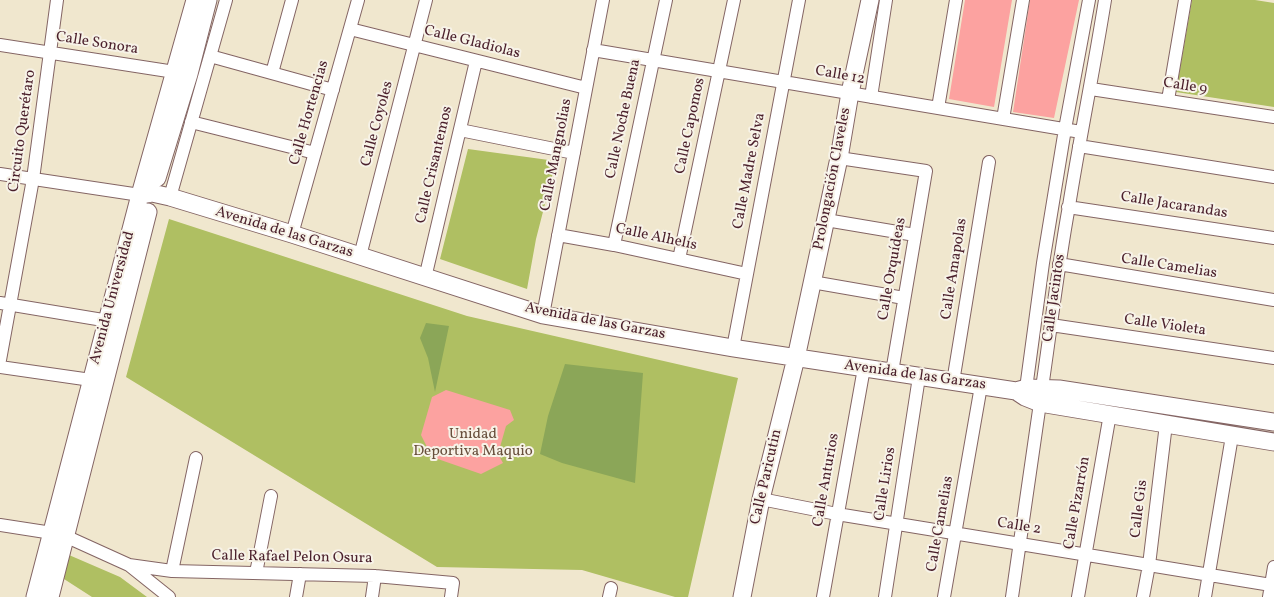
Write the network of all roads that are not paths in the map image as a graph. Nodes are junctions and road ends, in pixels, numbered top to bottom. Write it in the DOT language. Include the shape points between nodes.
graph roads {
  1 [pos="57,0"];
  2 [pos="195,0"];
  3 [pos="208,0"];
  4 [pos="226,0"];
  5 [pos="292,0"];
  6 [pos="358,0"];
  7 [pos="426,0"];
  8 [pos="603,0"];
  9 [pos="666,0"];
  10 [pos="734,0"];
  11 [pos="799,0"];
  12 [pos="870,0"];
  13 [pos="886,0"];
  14 [pos="956,0"];
  15 [pos="1023,0"];
  16 [pos="1089,0"];
  17 [pos="1105,0"];
  18 [pos="1186,0"];
  19 [pos="350,29"];
  20 [pos="0,45"];
  21 [pos="415,46"];
  22 [pos="593,50"];
  23 [pos="50,53"];
  24 [pos="210,56"];
  25 [pos="653,60"];
  26 [pos="476,61"];
  27 [pos="719,71"];
  28 [pos="182,73"];
  29 [pos="272,73"];
  30 [pos="784,82"];
  31 [pos="586,88"];
  32 [pos="1091,89"];
  33 [pos="333,90"];
  34 [pos="850,93"];
  35 [pos="871,97"];
  36 [pos="1168,100"];
  37 [pos="938,108"];
  38 [pos="1274,116"];
  39 [pos="1003,119"];
  40 [pos="191,122"];
  41 [pos="1065,129"];
  42 [pos="460,130"];
  43 [pos="1081,132"];
  44 [pos="1079,146"];
  45 [pos="315,153"];
  46 [pos="574,153"];
  47 [pos="839,158"];
  48 [pos="989,162"];
  49 [pos="0,174"];
  50 [pos="1274,177"];
  51 [pos="34,179"];
  52 [pos="146,194"];
  53 [pos="170,197"];
  54 [pos="1068,207"];
  55 [pos="826,220"];
  56 [pos="292,234"];
  57 [pos="558,235"];
  58 [pos="915,235"];
  59 [pos="1274,238"];
  60 [pos="614,245"];
  61 [pos="360,256"];
  62 [pos="679,259"];
  63 [pos="1059,264"];
  64 [pos="747,274"];
  65 [pos="425,278"];
  66 [pos="812,282"];
  67 [pos="904,298"];
  68 [pos="1274,300"];
  69 [pos="5,304"];
  70 [pos="543,315"];
  71 [pos="114,322"];
  72 [pos="1051,325"];
  73 [pos="733,348"];
  74 [pos="796,358"];
  75 [pos="1274,358"];
  76 [pos="0,360"];
  77 [pos="0,367"];
  78 [pos="864,368"];
  79 [pos="892,372"];
  80 [pos="919,377"];
  81 [pos="97,381"];
  82 [pos="953,382"];
  83 [pos="981,386"];
  84 [pos="1030,393"];
  85 [pos="1110,414"];
  86 [pos="1274,422"];
  87 [pos="1166,424"];
  88 [pos="1232,436"];
  89 [pos="1274,442"];
  90 [pos="196,458"];
  91 [pos="271,496"];
  92 [pos="761,499"];
  93 [pos="837,514"];
  94 [pos="896,524"];
  95 [pos="0,525"];
  96 [pos="955,533"];
  97 [pos="58,534"];
  98 [pos="1020,544"];
  99 [pos="1086,554"];
  100 [pos="1149,565"];
  101 [pos="129,566"];
  102 [pos="1274,567"];
  103 [pos="172,571"];
  104 [pos="256,573"];
  105 [pos="300,574"];
  106 [pos="1209,574"];
  107 [pos="375,576"];
  108 [pos="1271,585"];
  109 [pos="35,597"];
  110 [pos="50,597"];
  111 [pos="169,597"];
  112 [pos="296,597"];
  113 [pos="372,597"];
  114 [pos="451,597"];
  115 [pos="742,597"];
  116 [pos="823,597"];
  117 [pos="885,597"];
  118 [pos="944,597"];
  119 [pos="1012,597"];
  120 [pos="1078,597"];
  121 [pos="1143,597"];
  122 [pos="1205,597"];
  123 [pos="1269,597"];
  1 -- 23 [label="street, Circuito Querétaro"];
  2 -- 28 [label="street, Avenida Universidad"];
  3 -- 28 [label="street, Avenida Universidad"];
  4 -- 24 [label="street"];
  5 -- 29 [label="street"];
  6 -- 19 [label="street, Calle Hortencias"];
  7 -- 21 [label="street, Calle Coyoles"];
  8 -- 22 [label="street, Calle Mangnolias"];
  9 -- 25 [label="street, Calle Noche Buena"];
  10 -- 27 [label="street, Calle Capomos"];
  11 -- 30 [label="street, Calle Madre Selva"];
  12 -- 34 [label="street, Prolongación Claveles"];
  13 -- 35 [label="street"];
  14 -- 37 [label="street"];
  15 -- 39 [label="street"];
  16 -- 41 [label="street, Calle Jacintos"];
  17 -- 32 [label="street, Calle Jacintos"];
  18 -- 36 [label="street"];
  19 -- 21 [label="street, Calle Gladiolas"];
  19 -- 33 [label="street, Calle Hortencias"];
  20 -- 23 [label="street, Calle Sonora"];
  21 -- 26 [label="street, Calle Gladiolas"];
  21 -- 61 [label="street, Calle Coyoles"];
  22 -- 25 [label="street, Calle 12"];
  22 -- 31 [label="street, Calle Mangnolias"];
  23 -- 28 [label="street, Calle Sonora"];
  23 -- 51 [label="street, Circuito Querétaro"];
  24 -- 29 [label="street"];
  24 -- 40 [label="street"];
  25 -- 27 [label="street, Calle 12"];
  25 -- 60 [label="street, Calle Noche Buena"];
  26 -- 31 [label="street, Calle Gladiolas"];
  26 -- 42 [label="street, Calle Crisantemos"];
  27 -- 30 [label="street, Calle 12"];
  27 -- 62 [label="street, Calle Capomos"];
  28 -- 52 [label="street, Avenida Universidad"];
  29 -- 33 [label="street"];
  30 -- 34 [label="street, Calle 12"];
  30 -- 64 [label="street, Calle Madre Selva"];
  31 -- 46 [label="street, Calle Mangnolias"];
  32 -- 36 [label="street, Calle 9"];
  32 -- 43 [label="street, Calle Jacintos"];
  33 -- 45 [label="street, Calle Hortencias"];
  34 -- 35 [label="street, Calle 12"];
  34 -- 47 [label="street, Prolongación Claveles"];
  35 -- 37 [label="street, Calle 12"];
  36 -- 38 [label="street, Calle 9"];
  37 -- 39 [label="street, Calle 12"];
  39 -- 41 [label="street, Calle 12"];
  40 -- 45 [label="street"];
  40 -- 53 [label="street"];
  41 -- 43 [label="street, Calle 12"];
  41 -- 84 [label="street, Calle Jacintos" via="1043,263"];
  42 -- 46 [label="street"];
  42 -- 65 [label="street, Calle Crisantemos"];
  43 -- 44 [label="street, Calle Jacintos"];
  44 -- 50 [label="street"];
  44 -- 54 [label="street, Calle Jacintos"];
  45 -- 56 [label="street, Calle Hortencias"];
  46 -- 57 [label="street, Calle Mangnolias"];
  47 -- 55 [label="street, Prolongación Claveles"];
  47 -- 58 [label="street, Calle Orquídeas" via="926,171"];
  48 -- 82 [label="street, Calle Amapolas"];
  49 -- 51 [label="street"];
  51 -- 52 [label="street"];
  51 -- 69 [label="street, Circuito Querétaro"];
  52 -- 53 [label="street, Avenida de las Garzas"];
  52 -- 71 [label="street, Avenida Universidad"];
  53 -- 56 [label="street, Avenida de las Garzas"];
  54 -- 59 [label="street, Calle Jacarandas"];
  54 -- 63 [label="street, Calle Jacintos"];
  55 -- 58 [label="street"];
  55 -- 66 [label="street, Prolongación Claveles"];
  56 -- 61 [label="street, Avenida de las Garzas"];
  57 -- 60 [label="street, Calle Alhelís"];
  57 -- 70 [label="street, Calle Mangnolias"];
  58 -- 67 [label="street, Calle Orquídeas"];
  60 -- 62 [label="street, Calle Alhelís"];
  61 -- 65 [label="street, Avenida de las Garzas"];
  62 -- 64 [label="street, Calle Alhelís"];
  63 -- 68 [label="street, Calle Camelias"];
  63 -- 72 [label="street, Calle Jacintos"];
  64 -- 73 [label="street, Calle Madre Selva"];
  65 -- 70 [label="street, Avenida de las Garzas"];
  66 -- 67 [label="street"];
  66 -- 74 [label="street, Prolongación Claveles"];
  67 -- 79 [label="street, Calle Orquídeas"];
  69 -- 71 [label="street"];
  69 -- 76 [label="street, Circuito Querétaro"];
  70 -- 73 [label="street, Avenida de las Garzas"];
  71 -- 81 [label="street, Avenida Universidad"];
  72 -- 75 [label="street, Calle Violeta"];
  72 -- 84 [label="street, Calle Jacintos"];
  73 -- 74 [label="street, Avenida de las Garzas"];
  74 -- 78 [label="street, Avenida de las Garzas"];
  74 -- 92 [label="street, Calle Paricutin"];
  77 -- 81 [label="street"];
  78 -- 79 [label="street, Avenida de las Garzas"];
  78 -- 93 [label="street, Calle Anturios"];
  79 -- 80 [label="street, Avenida de las Garzas"];
  80 -- 82 [label="street, Avenida de las Garzas"];
  80 -- 94 [label="street, Calle Lirios"];
  81 -- 97 [label="street, Avenida Universidad"];
  82 -- 83 [label="street, Avenida de las Garzas"];
  83 -- 84 [label="street, Avenida de las Garzas"];
  83 -- 96 [label="street, Calle Camelias"];
  84 -- 85 [label="street, Avenida de las Garzas"];
  84 -- 86 [label="street, Avenida de las Garzas" via="1059,389"];
  84 -- 98 [label="street, Calle Jacintos"];
  85 -- 87 [label="street, Avenida de las Garzas"];
  85 -- 99 [label="street, Calle Pizarrón"];
  87 -- 88 [label="street, Avenida de las Garzas"];
  87 -- 100 [label="street, Calle Gis"];
  88 -- 89 [label="street, Avenida de las Garzas"];
  88 -- 106 [label="street"];
  90 -- 103 [label="street"];
  91 -- 104 [label="street"];
  92 -- 93 [label="street, Calle 2"];
  92 -- 115 [label="street, Calle Paricutin"];
  93 -- 94 [label="street, Calle 2"];
  93 -- 116 [label="street, Calle Anturios"];
  94 -- 96 [label="street, Calle 2"];
  94 -- 117 [label="street, Calle Lirios"];
  95 -- 97 [label="street"];
  96 -- 98 [label="street, Calle 2"];
  96 -- 118 [label="street, Calle Camelias"];
  97 -- 101 [label="street"];
  97 -- 109 [label="street, Avenida Universidad"];
  97 -- 110 [label="street, Avenida Universidad"];
  98 -- 99 [label="street, Calle 2"];
  98 -- 119 [label="street, Calle Jacintos"];
  99 -- 100 [label="street, Calle 2"];
  99 -- 120 [label="street, Calle Pizarrón"];
  100 -- 106 [label="street, Calle 2"];
  100 -- 121 [label="street, Calle Gis"];
  101 -- 103 [label="street, Calle Rafael Pelon Osura"];
  101 -- 111 [label="street"];
  102 -- 108 [label="street"];
  103 -- 104 [label="street, Calle Rafael Pelon Osura"];
  104 -- 105 [label="street, Calle Rafael Pelon Osura"];
  105 -- 107 [label="street, Calle Rafael Pelon Osura"];
  105 -- 112 [label="street"];
  106 -- 108 [label="street, Calle 2"];
  106 -- 122 [label="street"];
  107 -- 113 [label="street"];
  107 -- 114 [label="street, Calle Rafael Pelon Osura" via="453,582"];
  108 -- 123 [label="street"];
}
